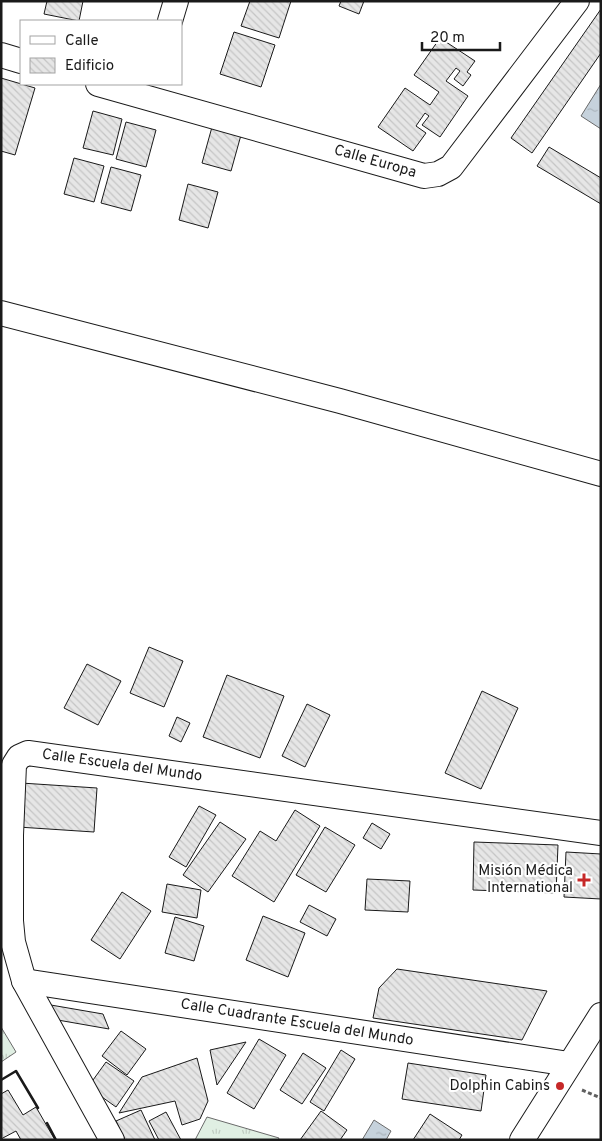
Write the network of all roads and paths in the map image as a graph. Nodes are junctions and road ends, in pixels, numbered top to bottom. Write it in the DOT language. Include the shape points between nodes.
graph roads {
  1 [pos="176,1"];
  2 [pos="577,1"];
  3 [pos="170,20"];
  4 [pos="1,55"];
  5 [pos="20,61"];
  6 [pos="105,85"];
  7 [pos="149,91"];
  8 [pos="1,312"];
  9 [pos="601,474"];
  10 [pos="601,833"];
  11 [pos="24,981"];
  12 [pos="601,1015"];
  13 [pos="569,1064"];
  14 [pos="112,1140"];
  15 [pos="522,1140"];
  1 -- 3 [label="street"];
  2 -- 7 [label="street, Calle Europa" via="452,167 438,174 424,176"];
  4 -- 5 [label="street"];
  6 -- 7 [label="street, Calle Europa"];
  8 -- 9 [label="street"];
  10 -- 11 [label="street, Calle Escuela del Mundo" via="28,753 19,757 14,765 11,835 11,921"];
  11 -- 13 [label="street, Calle Cuadrante Escuela del Mundo"];
  11 -- 14 [label="street, Calle Escuela del Mundo"];
  12 -- 13 [label="street"];
  13 -- 15 [label="street"];
}
